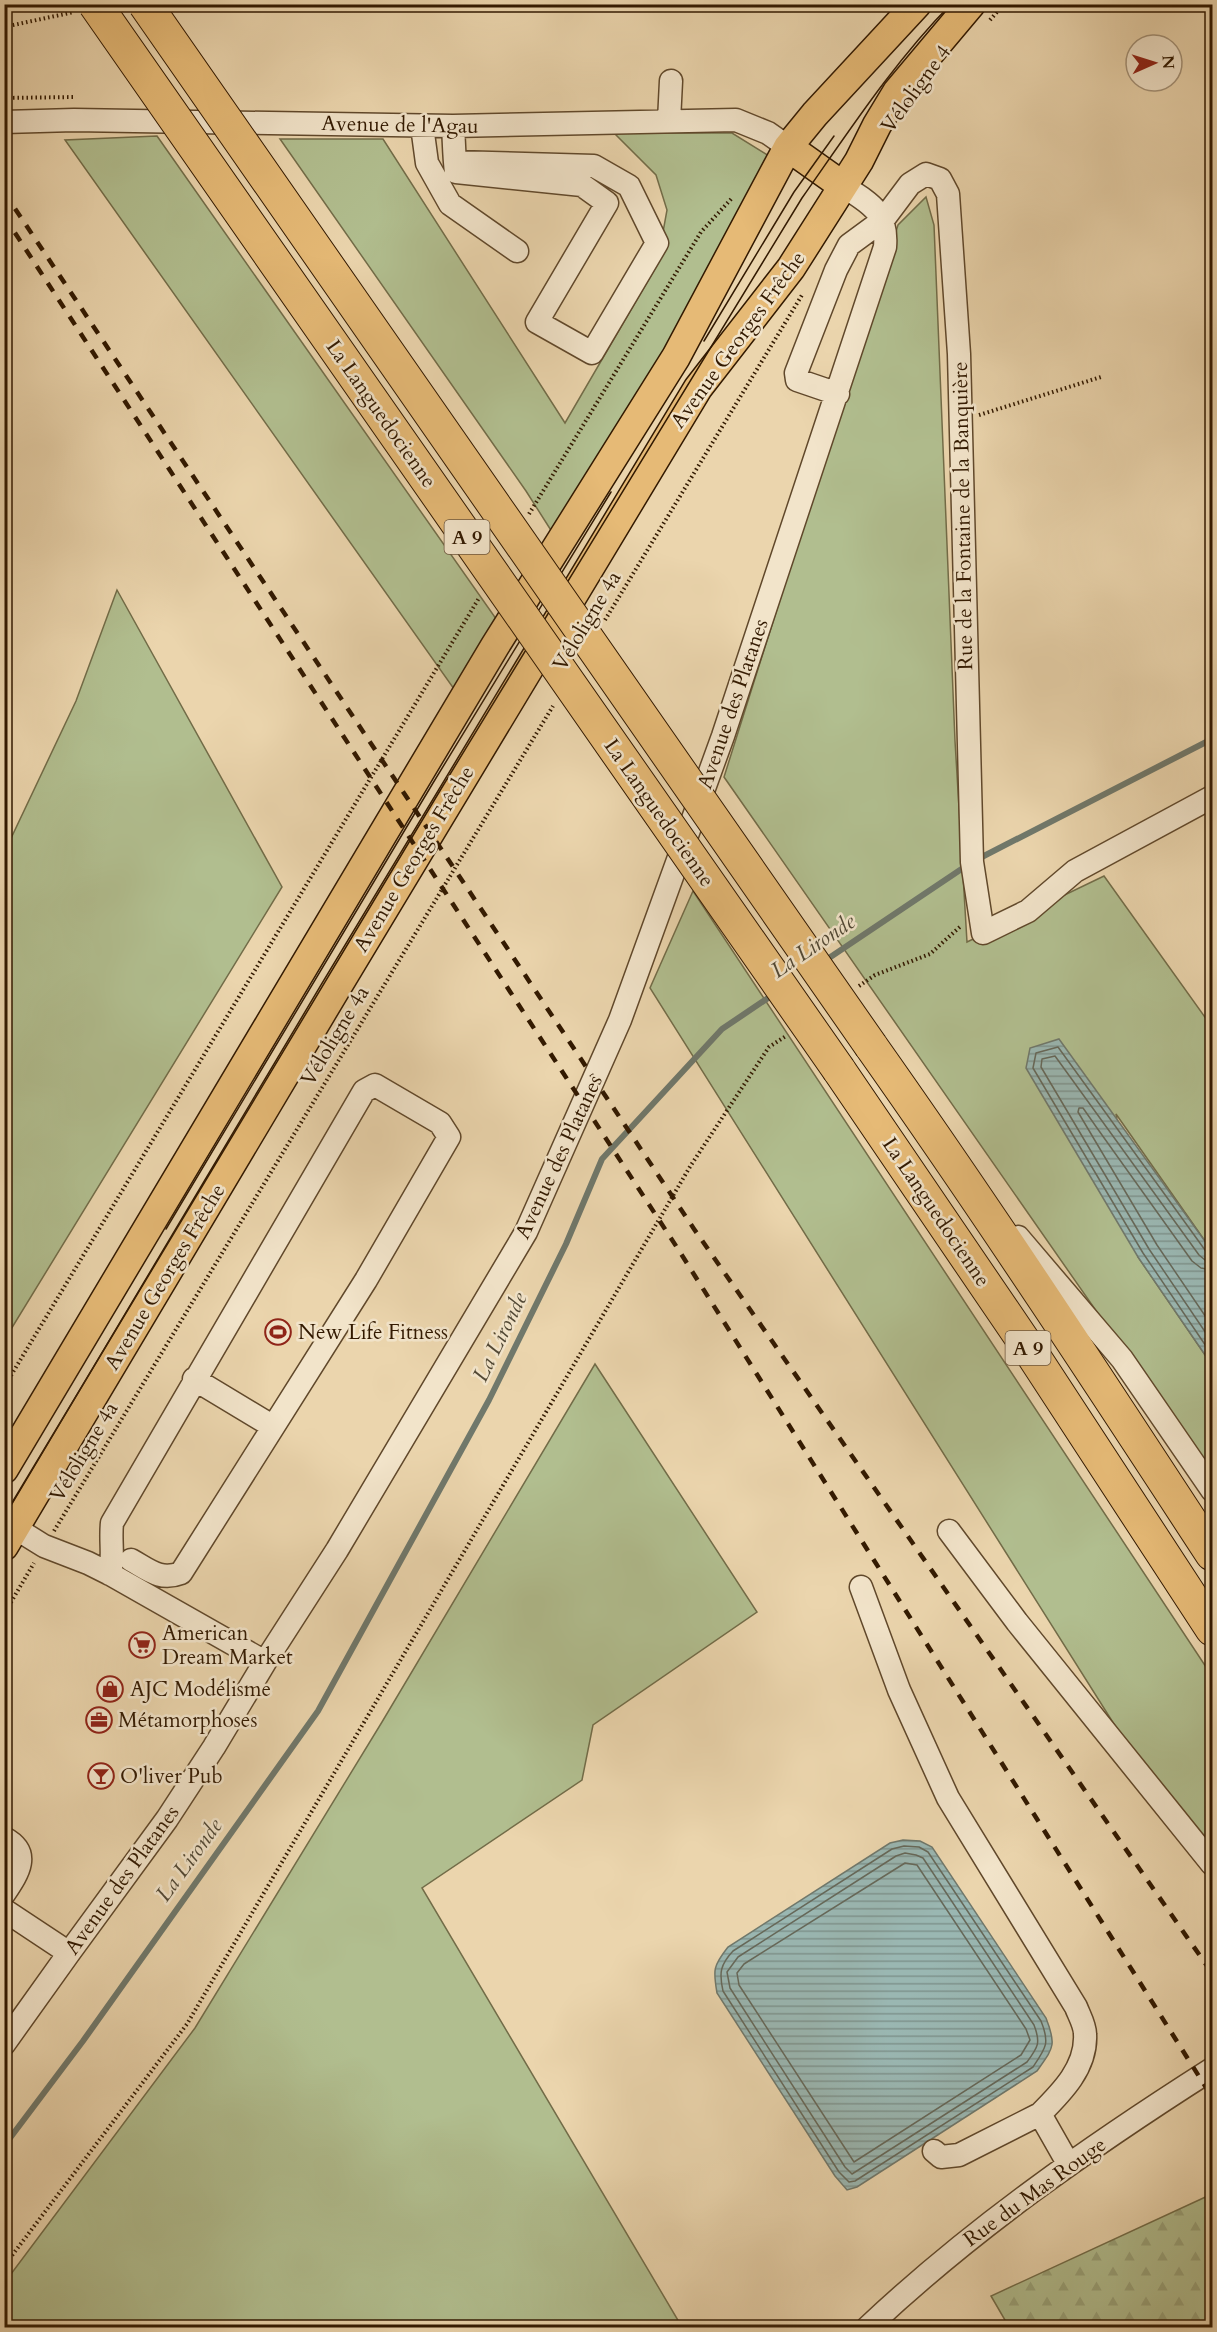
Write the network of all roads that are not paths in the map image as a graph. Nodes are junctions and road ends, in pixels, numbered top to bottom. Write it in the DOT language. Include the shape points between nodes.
graph roads {
  1 [pos="145,4"];
  2 [pos="917,4"];
  3 [pos="88,8"];
  4 [pos="974,14"];
  5 [pos="671,81"];
  6 [pos="4,122"];
  7 [pos="669,122"];
  8 [pos="422,126"];
  9 [pos="453,126"];
  10 [pos="788,147"];
  11 [pos="455,162"];
  12 [pos="843,186"];
  13 [pos="883,220"];
  14 [pos="517,250"];
  15 [pos="838,394"];
  16 [pos="1212,797"];
  17 [pos="946,1153"];
  18 [pos="194,1379"];
  19 [pos="272,1426"];
  20 [pos="4,1469"];
  21 [pos="1212,1490"];
  22 [pos="949,1531"];
  23 [pos="10,1537"];
  24 [pos="1212,1554"];
  25 [pos="131,1560"];
  26 [pos="110,1574"];
  27 [pos="861,1587"];
  28 [pos="1212,1629"];
  29 [pos="265,1662"];
  30 [pos="4,1838"];
  31 [pos="1212,1864"];
  32 [pos="4,1894"];
  33 [pos="4,1910"];
  34 [pos="69,1953"];
  35 [pos="4,2044"];
  36 [pos="1212,2069"];
  37 [pos="1040,2114"];
  38 [pos="934,2151"];
  39 [pos="1069,2165"];
  40 [pos="867,2328"];
  1 -- 17 [label="highway, La Languedocienne / A 9, bridge"];
  2 -- 10 [label="main road, Avenue Georges Frêche"];
  3 -- 28 [label="highway, La Languedocienne / A 9, bridge" via="839,1070 1029,1349"];
  4 -- 12 [label="main road, Avenue Georges Frêche" via="897,92"];
  5 -- 7 [label="street"];
  6 -- 8 [label="street, Avenue de l'Agau"];
  7 -- 9 [label="street, Avenue de l'Agau"];
  7 -- 10 [label="street, Avenue de l'Agau" via="736,120 768,133"];
  8 -- 9 [label="street, Avenue de l'Agau"];
  8 -- 14 [label="street" via="427,163 450,204"];
  9 -- 11 [label="street"];
  10 -- 12 [label="main road"];
  10 -- 20 [label="main road, Avenue Georges Frêche" via="676,357 495,646"];
  11 -- 11 [label="street" via="456,172 582,185 607,203 537,322 592,353 657,243 629,186 594,166"];
  12 -- 13 [label="street" via="878,211"];
  12 -- 23 [label="main road, Avenue Georges Frêche" via="791,268 698,388"];
  13 -- 15 [label="street, Avenue des Platanes" via="885,247"];
  13 -- 15 [label="street, Rue de la Fontaine de la Banquière" via="849,245 831,280 796,373 797,380"];
  13 -- 16 [label="street, Rue de la Fontaine de la Banquière" via="910,183 926,174 940,179 948,194 958,354 972,862 980,922 1028,911 1075,871"];
  15 -- 29 [label="street, Avenue des Platanes" via="723,736 620,1020 531,1222 338,1550"];
  17 -- 21 [label="street" via="1122,1359"];
  17 -- 24 [label="highway, La Languedocienne / A 9"];
  18 -- 19 [label="street"];
  18 -- 19 [label="street" via="364,1091 375,1085 440,1123 449,1137 366,1280"];
  18 -- 26 [label="street" via="112,1523"];
  19 -- 25 [label="street" via="181,1573 162,1576"];
  22 -- 31 [label="street" via="1017,1622"];
  23 -- 26 [label="street" via="44,1546"];
  26 -- 29 [label="street"];
  27 -- 37 [label="street" via="899,1690 948,1798 1076,2007 1085,2033 1082,2057 1068,2086"];
  29 -- 34 [label="street, Avenue des Platanes" via="168,1820"];
  30 -- 32 [label="street" via="16,1844 21,1863"];
  33 -- 34 [label="street"];
  34 -- 35 [label="street, Avenue des Platanes"];
  36 -- 39 [label="street, Rue du Mas Rouge"];
  37 -- 38 [label="street" via="959,2155 941,2157"];
  37 -- 39 [label="street"];
  39 -- 40 [label="street, Rue du Mas Rouge" via="977,2231"];
}
